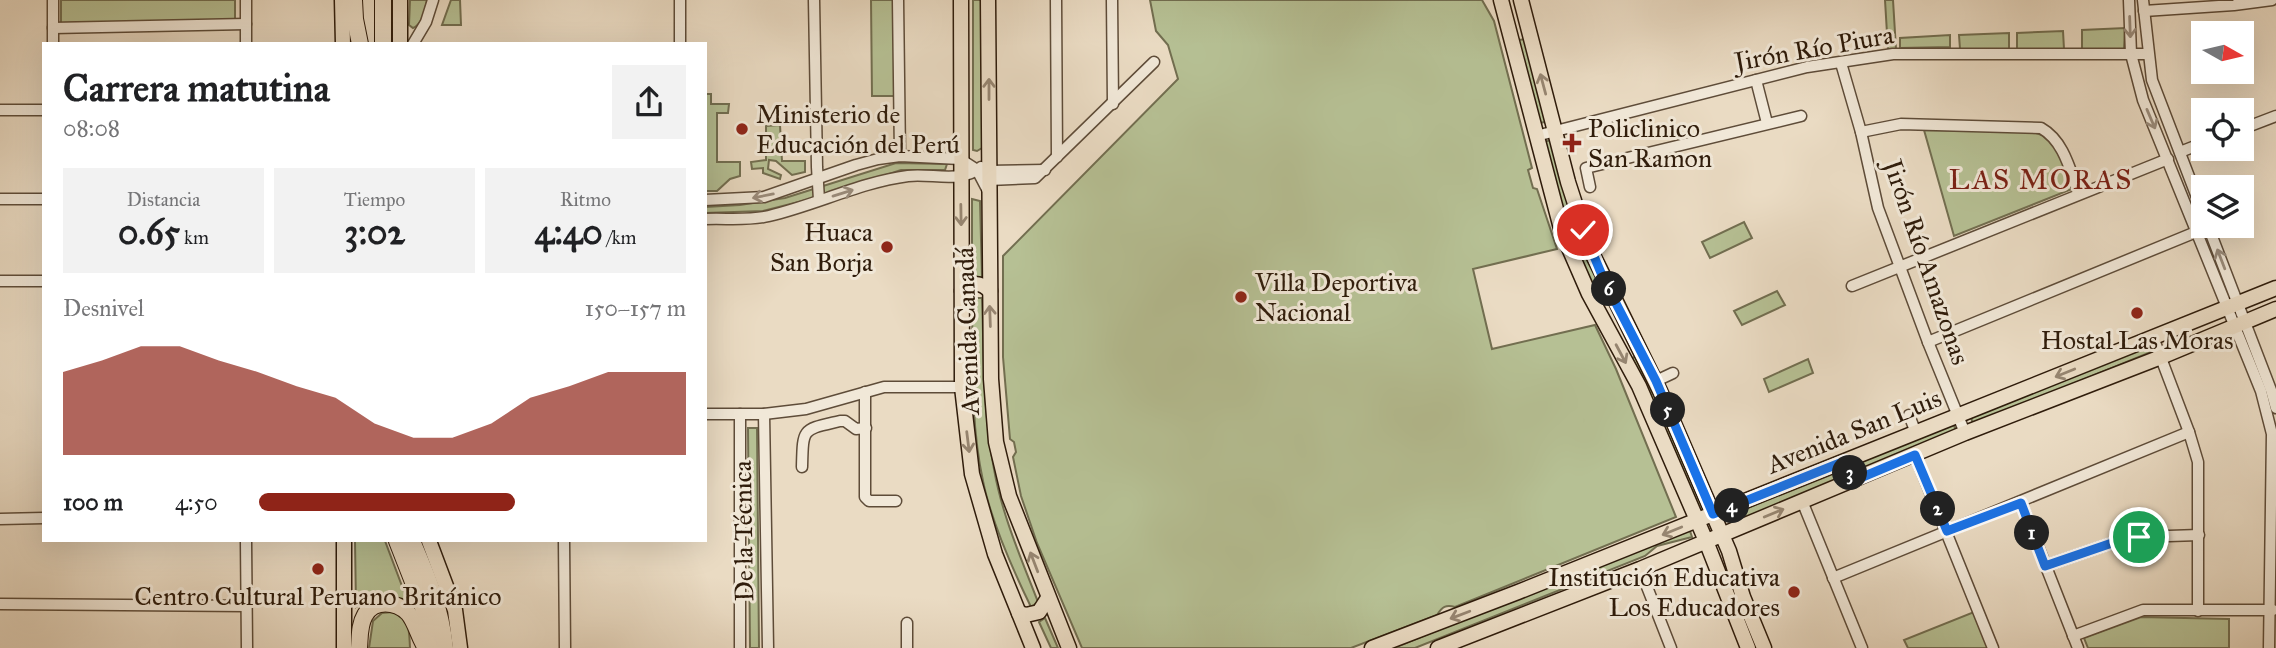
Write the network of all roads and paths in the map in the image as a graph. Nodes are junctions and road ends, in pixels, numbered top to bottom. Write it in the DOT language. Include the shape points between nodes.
graph roads {
  1 [pos="52,0"];
  2 [pos="246,0"];
  3 [pos="342,0"];
  4 [pos="354,0"];
  5 [pos="362,0"];
  6 [pos="383,0"];
  7 [pos="400,0"];
  8 [pos="433,0"];
  9 [pos="680,0"];
  10 [pos="814,0"];
  11 [pos="898,0"];
  12 [pos="961,0"];
  13 [pos="988,0"];
  14 [pos="1056,0"];
  15 [pos="1112,0"];
  16 [pos="1501,0"];
  17 [pos="1521,0"];
  18 [pos="2129,0"];
  19 [pos="2272,0"];
  20 [pos="2144,5"];
  21 [pos="246,24"];
  22 [pos="53,28"];
  23 [pos="1528,28"];
  24 [pos="1509,33"];
  25 [pos="53,42"];
  26 [pos="246,42"];
  27 [pos="343,42"];
  28 [pos="361,42"];
  29 [pos="361,42"];
  30 [pos="383,42"];
  31 [pos="400,42"];
  32 [pos="414,42"];
  33 [pos="680,42"];
  34 [pos="2131,54"];
  35 [pos="2147,54"];
  36 [pos="1154,62"];
  37 [pos="1841,63"];
  38 [pos="1756,80"];
  39 [pos="1113,104"];
  40 [pos="0,110"];
  41 [pos="42,110"];
  42 [pos="1801,116"];
  43 [pos="2276,116"];
  44 [pos="1767,123"];
  45 [pos="2254,124"];
  46 [pos="1555,130"];
  47 [pos="1861,132"];
  48 [pos="1536,135"];
  49 [pos="2191,148"];
  50 [pos="2180,152"];
  51 [pos="901,156"];
  52 [pos="1057,157"];
  53 [pos="960,159"];
  54 [pos="2168,159"];
  55 [pos="960,177"];
  56 [pos="817,178"];
  57 [pos="986,179"];
  58 [pos="2191,181"];
  59 [pos="1568,182"];
  60 [pos="2079,194"];
  61 [pos="0,199"];
  62 [pos="42,199"];
  63 [pos="707,200"];
  64 [pos="819,200"];
  65 [pos="707,219"];
  66 [pos="2191,219"];
  67 [pos="2191,234"];
  68 [pos="2199,238"];
  69 [pos="2212,238"];
  70 [pos="1899,268"];
  71 [pos="0,281"];
  72 [pos="42,281"];
  73 [pos="1852,286"];
  74 [pos="2276,288"];
  75 [pos="990,291"];
  76 [pos="962,292"];
  77 [pos="2232,306"];
  78 [pos="2276,309"];
  79 [pos="1622,314"];
  80 [pos="1605,323"];
  81 [pos="2239,323"];
  82 [pos="2153,337"];
  83 [pos="1928,342"];
  84 [pos="2161,357"];
  85 [pos="1673,373"];
  86 [pos="1656,381"];
  87 [pos="962,387"];
  88 [pos="2274,389"];
  89 [pos="865,392"];
  90 [pos="2276,408"];
  91 [pos="707,414"];
  92 [pos="740,414"];
  93 [pos="764,414"];
  94 [pos="1909,415"];
  95 [pos="1958,415"];
  96 [pos="866,428"];
  97 [pos="2189,432"];
  98 [pos="1916,433"];
  99 [pos="1965,433"];
  100 [pos="1915,455"];
  101 [pos="1845,461"];
  102 [pos="802,467"];
  103 [pos="1853,481"];
  104 [pos="896,501"];
  105 [pos="1802,502"];
  106 [pos="2021,503"];
  107 [pos="1713,514"];
  108 [pos="42,518"];
  109 [pos="0,519"];
  110 [pos="1697,521"];
  111 [pos="1947,531"];
  112 [pos="1722,534"];
  113 [pos="2199,535"];
  114 [pos="1706,541"];
  115 [pos="246,542"];
  116 [pos="344,542"];
  117 [pos="397,542"];
  118 [pos="412,542"];
  119 [pos="429,542"];
  120 [pos="565,542"];
  121 [pos="2045,566"];
  122 [pos="1640,569"];
  123 [pos="1833,578"];
  124 [pos="1048,598"];
  125 [pos="0,604"];
  126 [pos="247,606"];
  127 [pos="2272,610"];
  128 [pos="2198,611"];
  129 [pos="1019,613"];
  130 [pos="907,623"];
  131 [pos="2073,636"];
  132 [pos="247,648"];
  133 [pos="344,648"];
  134 [pos="359,648"];
  135 [pos="428,648"];
  136 [pos="445,648"];
  137 [pos="460,648"];
  138 [pos="565,648"];
  139 [pos="740,648"];
  140 [pos="768,648"];
  141 [pos="907,648"];
  142 [pos="1033,648"];
  143 [pos="1069,648"];
  144 [pos="1372,648"];
  145 [pos="1438,648"];
  146 [pos="1671,648"];
  147 [pos="1748,648"];
  148 [pos="1764,648"];
  149 [pos="1862,648"];
  150 [pos="1993,648"];
  151 [pos="2078,648"];
  152 [pos="2269,648"];
  1 -- 22 [label="street"];
  2 -- 21 [label="street"];
  3 -- 27 [label="main road"];
  4 -- 28 [label="highway"];
  5 -- 29 [label="highway"];
  6 -- 30 [label="highway"];
  7 -- 31 [label="main road"];
  8 -- 32 [label="street"];
  9 -- 33 [label="street"];
  10 -- 56 [label="street"];
  11 -- 51 [label="street"];
  12 -- 53 [label="main road, Avenida Canadá"];
  57 -- 13 [label="main road, Avenida Canadá, one-way"];
  14 -- 52 [label="street"];
  15 -- 39 [label="street"];
  16 -- 24 [label="main road"];
  17 -- 23 [label="main road"];
  18 -- 34 [label="street, one-way"];
  19 -- 20 [label="street" via="2234,5"];
  20 -- 35 [label="street"];
  21 -- 22 [label="street"];
  21 -- 26 [label="street"];
  22 -- 25 [label="street"];
  23 -- 24 [label="main road"];
  46 -- 23 [label="main road, one-way"];
  24 -- 48 [label="main road"];
  34 -- 35 [label="street, Jirón Río Piura"];
  34 -- 37 [label="street, Jirón Río Piura" via="1893,54"];
  34 -- 54 [label="street, one-way" via="2143,100"];
  35 -- 50 [label="street" via="2152,80"];
  36 -- 39 [label="street"];
  37 -- 38 [label="street, Jirón Río Piura"];
  37 -- 47 [label="street, Jirón Río Amazonas"];
  38 -- 44 [label="street"];
  38 -- 46 [label="street, Jirón Río Piura"];
  39 -- 52 [label="street"];
  40 -- 41 [label="street"];
  42 -- 44 [label="street"];
  43 -- 45 [label="street"];
  44 -- 59 [label="street" via="1586,168 1588,182"];
  46 -- 48 [label="street, Jirón Río Piura"];
  46 -- 59 [label="main road"];
  47 -- 60 [label="street" via="1901,124 2041,128 2059,145"];
  47 -- 70 [label="street, Jirón Río Amazonas" via="1878,208"];
  48 -- 80 [label="main road" via="1562,232"];
  49 -- 50 [label="street"];
  50 -- 58 [label="street"];
  51 -- 53 [label="street"];
  51 -- 56 [label="street"];
  52 -- 57 [label="street" via="1035,178"];
  53 -- 55 [label="main road, Avenida Canadá"];
  53 -- 57 [label="street"];
  54 -- 60 [label="street"];
  54 -- 66 [label="street"];
  55 -- 57 [label="street"];
  64 -- 55 [label="street, one-way" via="891,178"];
  55 -- 76 [label="main road, Avenida Canadá, one-way"];
  56 -- 63 [label="street, one-way" via="764,197"];
  56 -- 64 [label="street"];
  57 -- 75 [label="main road, Avenida Canadá"];
  59 -- 79 [label="main road" via="1589,247"];
  60 -- 70 [label="street"];
  61 -- 62 [label="street"];
  64 -- 65 [label="street" via="768,216"];
  67 -- 83 [label="street"];
  68 -- 77 [label="street"];
  77 -- 69 [label="street, one-way"];
  70 -- 73 [label="street"];
  70 -- 83 [label="street, Jirón Río Amazonas"];
  71 -- 72 [label="street"];
  74 -- 77 [label="main road, Avenida San Luis"];
  75 -- 76 [label="main road" via="974,283"];
  124 -- 75 [label="main road, Avenida Canadá, one-way" via="1009,496 996,442"];
  76 -- 87 [label="main road, Avenida Canadá"];
  77 -- 81 [label="street"];
  77 -- 82 [label="main road, Avenida San Luis"];
  78 -- 81 [label="main road, Avenida San Luis"];
  79 -- 80 [label="main road"];
  79 -- 86 [label="main road"];
  80 -- 110 [label="main road, one-way" via="1639,386"];
  81 -- 84 [label="main road, Avenida San Luis"];
  81 -- 88 [label="street"];
  81 -- 127 [label="street" via="2272,434"];
  82 -- 84 [label="street"];
  82 -- 95 [label="main road, Avenida San Luis, one-way"];
  83 -- 95 [label="street, Jirón Río Amazonas"];
  84 -- 97 [label="street"];
  84 -- 99 [label="main road, Avenida San Luis"];
  85 -- 86 [label="street"];
  86 -- 107 [label="main road"];
  87 -- 89 [label="street" via="884,387"];
  87 -- 129 [label="main road, Avenida Canadá, one-way" via="972,474 995,554"];
  88 -- 90 [label="street"];
  89 -- 93 [label="street"];
  89 -- 96 [label="street"];
  91 -- 92 [label="street"];
  92 -- 93 [label="street"];
  92 -- 139 [label="street, De la Técnica"];
  93 -- 140 [label="street, De la Técnica"];
  94 -- 98 [label="street"];
  95 -- 98 [label="main road, Avenida San Luis"];
  95 -- 99 [label="street, Jirón Río Amazonas"];
  96 -- 102 [label="street" via="856,429 840,421 811,428 803,440"];
  96 -- 104 [label="street" via="865,497"];
  97 -- 106 [label="street"];
  97 -- 113 [label="street" via="2197,462"];
  98 -- 101 [label="main road, Avenida San Luis"];
  99 -- 100 [label="main road, Avenida San Luis"];
  100 -- 103 [label="main road, Avenida San Luis"];
  100 -- 111 [label="street"];
  101 -- 103 [label="main road"];
  101 -- 107 [label="main road, Avenida San Luis"];
  103 -- 105 [label="main road, Avenida San Luis"];
  112 -- 105 [label="main road, Avenida San Luis, one-way"];
  105 -- 123 [label="street"];
  106 -- 111 [label="street"];
  106 -- 121 [label="street"];
  107 -- 110 [label="main road, Avenida San Luis"];
  107 -- 112 [label="main road"];
  108 -- 109 [label="street"];
  110 -- 114 [label="main road"];
  110 -- 144 [label="main road, Avenida San Luis, one-way"];
  111 -- 123 [label="street"];
  111 -- 150 [label="street"];
  112 -- 114 [label="main road, Avenida San Luis"];
  112 -- 148 [label="main road"];
  113 -- 121 [label="street" via="2139,537"];
  113 -- 128 [label="street"];
  114 -- 122 [label="main road, Avenida San Luis"];
  114 -- 147 [label="main road"];
  115 -- 126 [label="street"];
  116 -- 133 [label="main road"];
  117 -- 135 [label="highway" via="424,610"];
  118 -- 136 [label="highway" via="436,597"];
  119 -- 137 [label="main road" via="455,610"];
  120 -- 138 [label="street"];
  121 -- 131 [label="street"];
  122 -- 145 [label="main road, Avenida San Luis"];
  122 -- 146 [label="street"];
  123 -- 149 [label="street"];
  124 -- 129 [label="main road" via="1039,612"];
  124 -- 143 [label="main road, Avenida Canadá"];
  125 -- 126 [label="street"];
  126 -- 132 [label="street"];
  127 -- 128 [label="street"];
  127 -- 152 [label="street"];
  128 -- 131 [label="street" via="2143,610"];
  129 -- 142 [label="main road, Avenida Canadá"];
  130 -- 141 [label="street"];
  131 -- 151 [label="street"];
  134 -- 135 [label="highway" via="363,617 370,608 387,603 410,614"];
}
